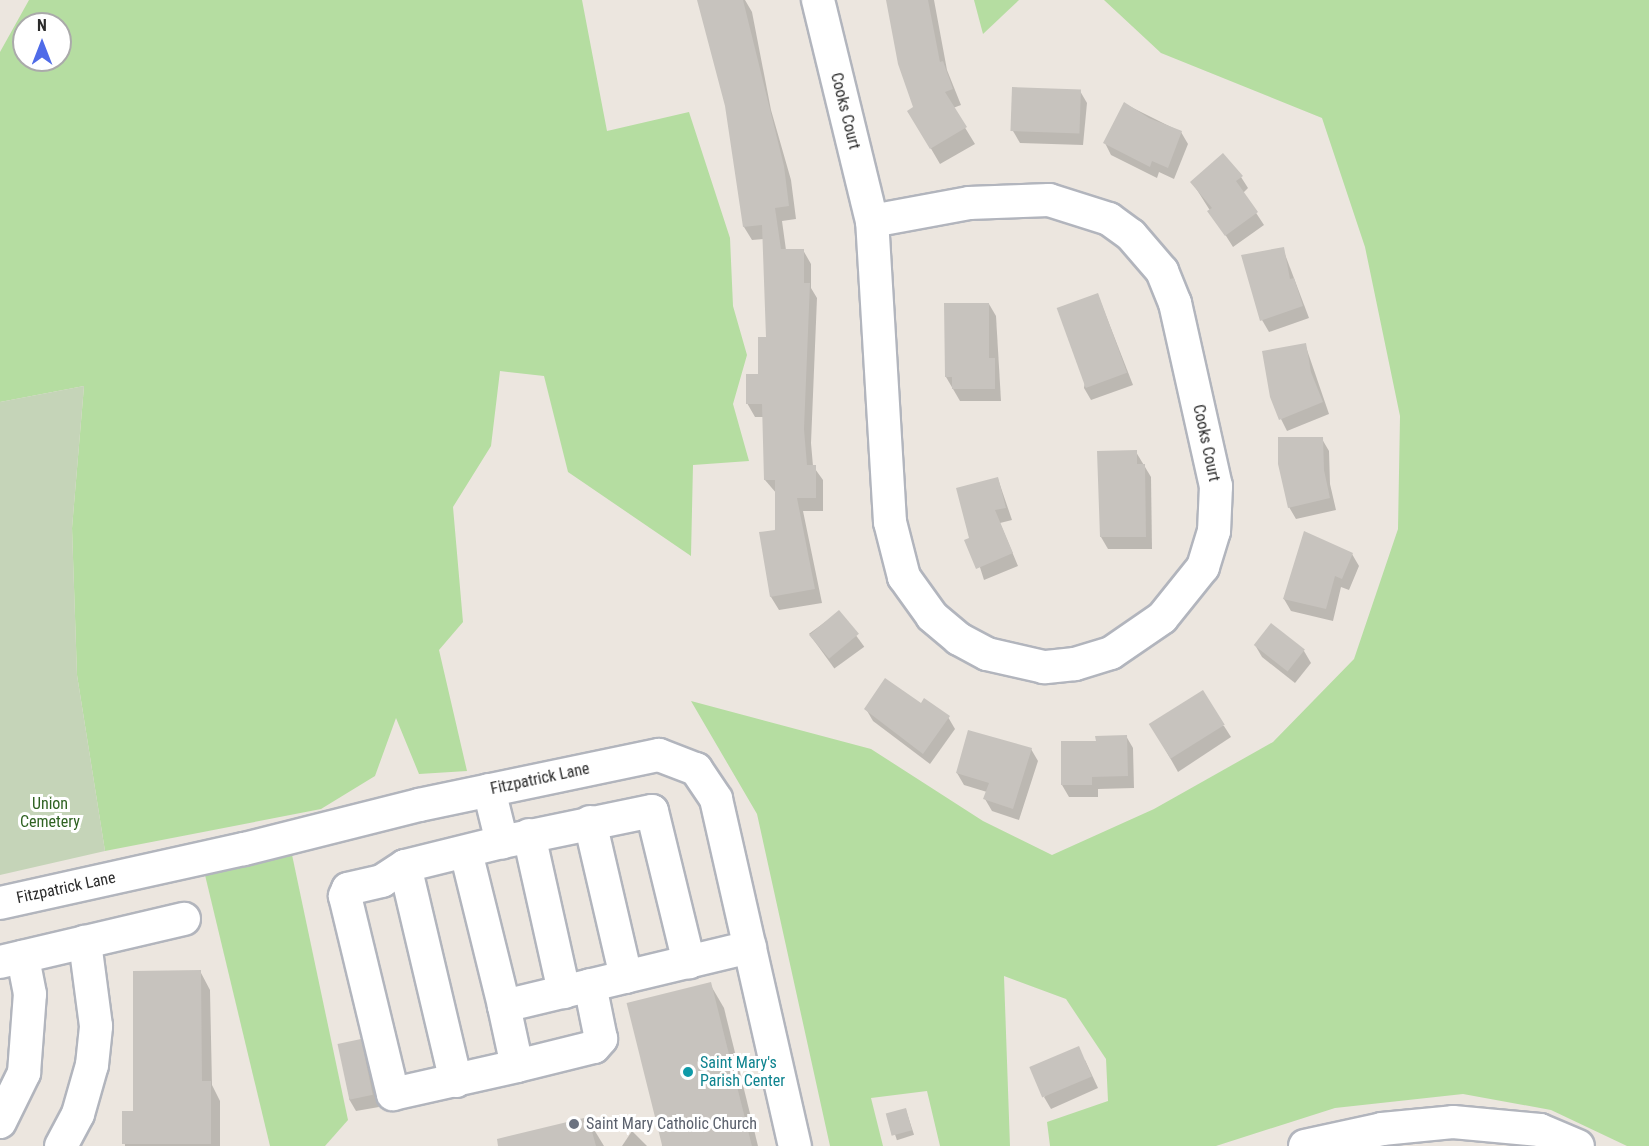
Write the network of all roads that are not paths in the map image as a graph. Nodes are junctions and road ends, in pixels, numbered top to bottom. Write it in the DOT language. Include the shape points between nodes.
graph roads {
  1 [pos="818,0"];
  2 [pos="872,221"];
  3 [pos="489,790"];
  4 [pos="590,822"];
  5 [pos="515,838"];
  6 [pos="466,852"];
  7 [pos="405,866"];
  8 [pos="0,903"];
  9 [pos="184,919"];
  10 [pos="85,942"];
  11 [pos="750,947"];
  12 [pos="11,959"];
  13 [pos="689,963"];
  14 [pos="626,977"];
  15 [pos="577,988"];
  16 [pos="504,1006"];
  17 [pos="517,1066"];
  18 [pos="456,1081"];
  19 [pos="0,1122"];
  20 [pos="61,1146"];
  21 [pos="795,1146"];
  22 [pos="1305,1146"];
  23 [pos="1578,1146"];
  1 -- 2 [label="street, Cooks Court"];
  2 -- 2 [label="street, Cooks Court" via="890,522 904,578 932,616 959,639 987,654 1044,667 1075,664 1111,653 1162,618 1179,599 1203,567 1214,531 1216,486 1175,303 1162,272 1131,235 1109,219 1049,200 969,203"];
  3 -- 5 [label="street"];
  3 -- 8 [label="street, Fitzpatrick Lane"];
  3 -- 11 [label="street, Fitzpatrick Lane" via="659,755 696,769 716,799"];
  4 -- 5 [label="street"];
  4 -- 13 [label="street" via="652,811"];
  4 -- 14 [label="street"];
  5 -- 6 [label="street"];
  5 -- 15 [label="street"];
  6 -- 7 [label="street"];
  6 -- 16 [label="street"];
  7 -- 18 [label="street"];
  7 -- 18 [label="street" via="382,881 348,889 345,896 393,1094"];
  9 -- 10 [label="street"];
  10 -- 12 [label="street"];
  10 -- 20 [label="street" via="96,1026 92,1065 78,1114"];
  11 -- 13 [label="street"];
  11 -- 21 [label="street, Fitzpatrick Lane"];
  12 -- 19 [label="street" via="30,994 24,1073"];
  13 -- 14 [label="street"];
  14 -- 15 [label="street"];
  15 -- 16 [label="street"];
  15 -- 17 [label="street" via="600,1032 598,1045"];
  16 -- 17 [label="street"];
  17 -- 18 [label="street"];
  22 -- 23 [label="street" via="1382,1129 1453,1122 1540,1131"];
}
